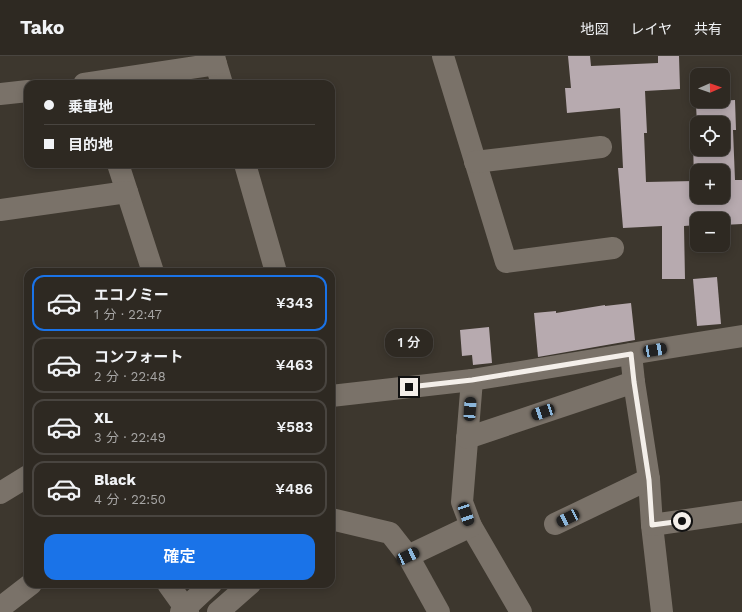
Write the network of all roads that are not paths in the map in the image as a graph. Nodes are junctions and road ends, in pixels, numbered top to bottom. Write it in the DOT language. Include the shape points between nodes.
graph roads {
  1 [pos="443,56"];
  2 [pos="217,68"];
  3 [pos="121,80"];
  4 [pos="24,91"];
  5 [pos="0,94"];
  6 [pos="601,147"];
  7 [pos="475,162"];
  8 [pos="119,168"];
  9 [pos="246,168"];
  10 [pos="127,192"];
  11 [pos="0,210"];
  12 [pos="613,248"];
  13 [pos="152,268"];
  14 [pos="275,268"];
  15 [pos="742,336"];
  16 [pos="631,354"];
  17 [pos="472,380"];
  18 [pos="634,382"];
  19 [pos="335,396"];
  20 [pos="468,438"];
  21 [pos="24,478"];
  22 [pos="649,480"];
  23 [pos="0,493"];
  24 [pos="742,512"];
  25 [pos="335,520"];
  26 [pos="555,524"];
  27 [pos="652,525"];
  28 [pos="471,526"];
  29 [pos="408,556"];
  30 [pos="26,588"];
  31 [pos="170,588"];
  32 [pos="207,588"];
  33 [pos="245,588"];
  34 [pos="0,608"];
  35 [pos="184,611"];
  36 [pos="218,612"];
  37 [pos="439,612"];
  38 [pos="521,612"];
  39 [pos="662,612"];
  1 -- 7 [label="street"];
  2 -- 3 [label="street"];
  4 -- 5 [label="street"];
  6 -- 7 [label="street"];
  7 -- 12 [label="street" via="506,262"];
  8 -- 10 [label="street"];
  9 -- 14 [label="street"];
  10 -- 11 [label="street"];
  10 -- 13 [label="street"];
  15 -- 16 [label="street"];
  16 -- 17 [label="street"];
  16 -- 18 [label="street"];
  17 -- 19 [label="street"];
  17 -- 20 [label="street"];
  18 -- 20 [label="street"];
  18 -- 22 [label="street"];
  20 -- 28 [label="street" via="462,502"];
  21 -- 23 [label="street"];
  22 -- 26 [label="street"];
  22 -- 27 [label="street"];
  24 -- 27 [label="street"];
  25 -- 29 [label="street" via="390,533"];
  27 -- 39 [label="street"];
  28 -- 29 [label="street"];
  28 -- 38 [label="street"];
  29 -- 37 [label="street"];
  30 -- 34 [label="street"];
  31 -- 35 [label="street"];
  32 -- 35 [label="street"];
  33 -- 36 [label="street"];
}
